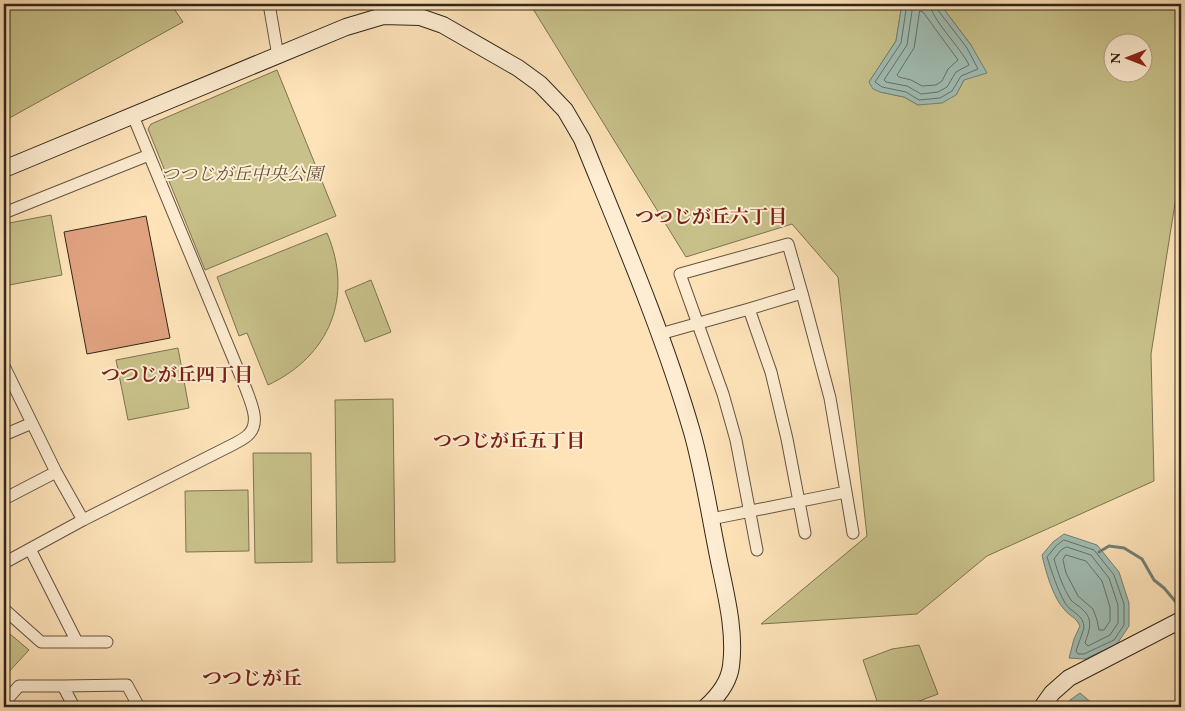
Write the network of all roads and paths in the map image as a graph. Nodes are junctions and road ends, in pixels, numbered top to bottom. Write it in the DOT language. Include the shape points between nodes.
graph roads {
  1 [pos="269,4"];
  2 [pos="278,56"];
  3 [pos="132,116"];
  4 [pos="149,155"];
  5 [pos="4,169"];
  6 [pos="4,214"];
  7 [pos="802,293"];
  8 [pos="749,308"];
  9 [pos="698,323"];
  10 [pos="660,334"];
  11 [pos="4,366"];
  12 [pos="32,423"];
  13 [pos="4,435"];
  14 [pos="56,472"];
  15 [pos="846,492"];
  16 [pos="4,499"];
  17 [pos="799,501"];
  18 [pos="750,511"];
  19 [pos="711,519"];
  20 [pos="83,520"];
  21 [pos="805,533"];
  22 [pos="853,533"];
  23 [pos="30,549"];
  24 [pos="757,550"];
  25 [pos="4,563"];
  26 [pos="4,609"];
  27 [pos="1181,620"];
  28 [pos="77,642"];
  29 [pos="107,642"];
  30 [pos="64,686"];
  31 [pos="7,703"];
  32 [pos="74,707"];
  33 [pos="139,707"];
  34 [pos="706,707"];
  35 [pos="1042,707"];
  1 -- 2 [label="street"];
  2 -- 3 [label="street"];
  2 -- 10 [label="street" via="346,27 383,16 420,17 443,25 525,73 565,110 582,139"];
  3 -- 4 [label="street"];
  3 -- 5 [label="street"];
  4 -- 6 [label="street"];
  4 -- 20 [label="street" via="246,389 254,424 250,434 234,444"];
  7 -- 8 [label="street"];
  7 -- 9 [label="street" via="788,244 680,274"];
  7 -- 15 [label="street" via="830,398"];
  8 -- 9 [label="street"];
  8 -- 17 [label="street" via="771,372"];
  9 -- 10 [label="street"];
  9 -- 18 [label="street" via="736,440"];
  10 -- 19 [label="street" via="692,433"];
  11 -- 12 [label="street"];
  12 -- 13 [label="street"];
  12 -- 14 [label="street"];
  14 -- 16 [label="street"];
  14 -- 20 [label="street"];
  15 -- 17 [label="street"];
  15 -- 22 [label="street"];
  17 -- 18 [label="street"];
  17 -- 21 [label="street"];
  18 -- 19 [label="street"];
  18 -- 24 [label="street"];
  19 -- 34 [label="street" via="728,607 732,652 726,682"];
  20 -- 23 [label="street"];
  23 -- 25 [label="street"];
  23 -- 28 [label="street"];
  26 -- 28 [label="street" via="41,642"];
  27 -- 35 [label="street" via="1069,678 1052,692"];
  28 -- 29 [label="street"];
  30 -- 31 [label="street" via="19,686"];
  30 -- 32 [label="street"];
  30 -- 33 [label="street" via="127,685"];
}
